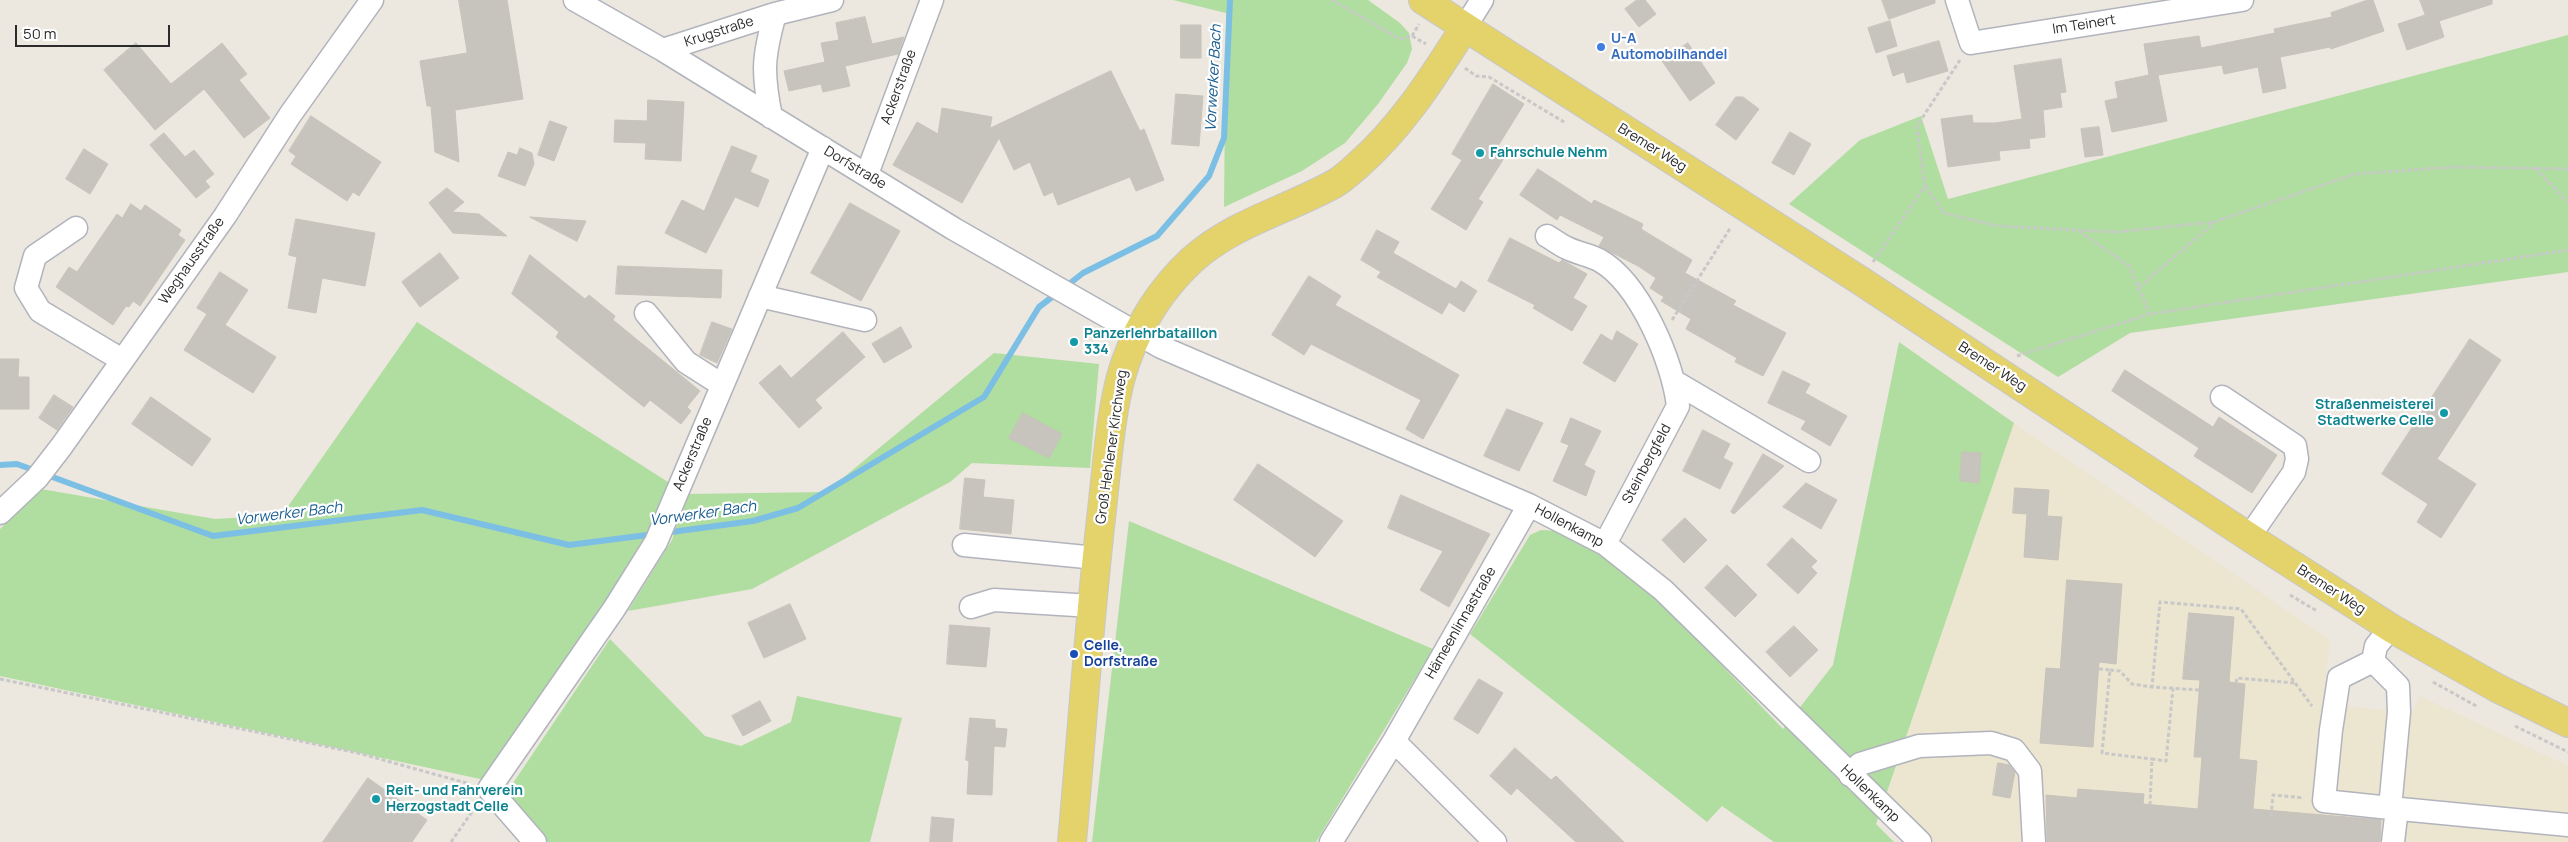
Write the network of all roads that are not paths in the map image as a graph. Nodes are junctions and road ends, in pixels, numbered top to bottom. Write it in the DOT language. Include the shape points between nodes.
graph roads {
  1 [pos="372,0"];
  2 [pos="575,0"];
  3 [pos="832,0"];
  4 [pos="932,0"];
  5 [pos="1424,0"];
  6 [pos="1482,0"];
  7 [pos="1956,0"];
  8 [pos="2242,0"];
  9 [pos="775,14"];
  10 [pos="1465,27"];
  11 [pos="663,50"];
  12 [pos="771,116"];
  13 [pos="823,148"];
  14 [pos="867,174"];
  15 [pos="76,228"];
  16 [pos="1547,236"];
  17 [pos="760,296"];
  18 [pos="646,313"];
  19 [pos="865,320"];
  20 [pos="1136,333"];
  21 [pos="122,360"];
  22 [pos="1675,382"];
  23 [pos="722,386"];
  24 [pos="2222,397"];
  25 [pos="1809,461"];
  26 [pos="1529,504"];
  27 [pos="0,513"];
  28 [pos="2249,538"];
  29 [pos="1605,544"];
  30 [pos="964,545"];
  31 [pos="1096,558"];
  32 [pos="1092,606"];
  33 [pos="970,607"];
  34 [pos="2391,628"];
  35 [pos="2373,661"];
  36 [pos="2568,723"];
  37 [pos="1394,740"];
  38 [pos="1850,775"];
  39 [pos="2393,808"];
  40 [pos="2568,825"];
  41 [pos="535,842"];
  42 [pos="1072,842"];
  43 [pos="1331,842"];
  44 [pos="1495,842"];
  45 [pos="1920,842"];
  46 [pos="2034,842"];
  47 [pos="2393,842"];
  1 -- 21 [label="street, Weghausstraße"];
  2 -- 11 [label="street, Dorfstraße"];
  3 -- 9 [label="street, Krugstraße"];
  4 -- 14 [label="street, Ackerstraße"];
  5 -- 10 [label="main road, Bremer Weg"];
  6 -- 10 [label="street"];
  7 -- 8 [label="street, Im Teinert" via="1971,43"];
  9 -- 11 [label="street, Krugstraße"];
  9 -- 12 [label="street, Krugstraße" via="765,51 764,80"];
  10 -- 20 [label="main road, Groß Hehlener Kirchweg" via="1398,125 1369,156 1337,183 1221,238 1193,259 1170,283"];
  10 -- 28 [label="main road, Bremer Weg" via="1861,281"];
  11 -- 12 [label="street, Dorfstraße"];
  12 -- 13 [label="street, Dorfstraße"];
  13 -- 14 [label="street, Dorfstraße"];
  13 -- 17 [label="street, Ackerstraße"];
  14 -- 20 [label="street, Dorfstraße" via="954,229"];
  15 -- 21 [label="street" via="35,256 26,288 40,311"];
  16 -- 22 [label="street, Steinbergfeld" via="1566,248 1600,260 1615,272 1642,305"];
  17 -- 19 [label="street"];
  17 -- 23 [label="street, Ackerstraße"];
  18 -- 23 [label="street" via="686,362"];
  20 -- 26 [label="street, Hollenkamp" via="1161,347"];
  20 -- 31 [label="main road, Groß Hehlener Kirchweg" via="1117,395"];
  21 -- 27 [label="street, Weghausstraße" via="37,478"];
  22 -- 25 [label="street"];
  22 -- 29 [label="street, Steinbergfeld" via="1678,406"];
  23 -- 41 [label="street, Ackerstraße" via="656,542 614,610 489,789"];
  24 -- 28 [label="street" via="2295,446 2294,472"];
  26 -- 29 [label="street, Hollenkamp"];
  26 -- 37 [label="street, Hämeenlinnastraße"];
  28 -- 34 [label="main road, Bremer Weg"];
  29 -- 38 [label="street, Hollenkamp" via="1663,590"];
  30 -- 31 [label="street"];
  31 -- 32 [label="main road, Groß Hehlener Kirchweg"];
  32 -- 33 [label="street" via="994,600"];
  32 -- 42 [label="main road, Groß Hehlener Kirchweg"];
  34 -- 35 [label="street" via="2376,646"];
  34 -- 36 [label="main road, Bremer Weg" via="2496,688"];
  35 -- 39 [label="street" via="2398,686"];
  35 -- 39 [label="street" via="2339,678 2324,801"];
  37 -- 43 [label="street, Hämeenlinnastraße"];
  37 -- 44 [label="street"];
  38 -- 45 [label="street, Hollenkamp"];
  38 -- 46 [label="street" via="1860,764 1919,746 1991,743 2014,750 2030,771"];
  39 -- 40 [label="street"];
  39 -- 47 [label="street"];
}
